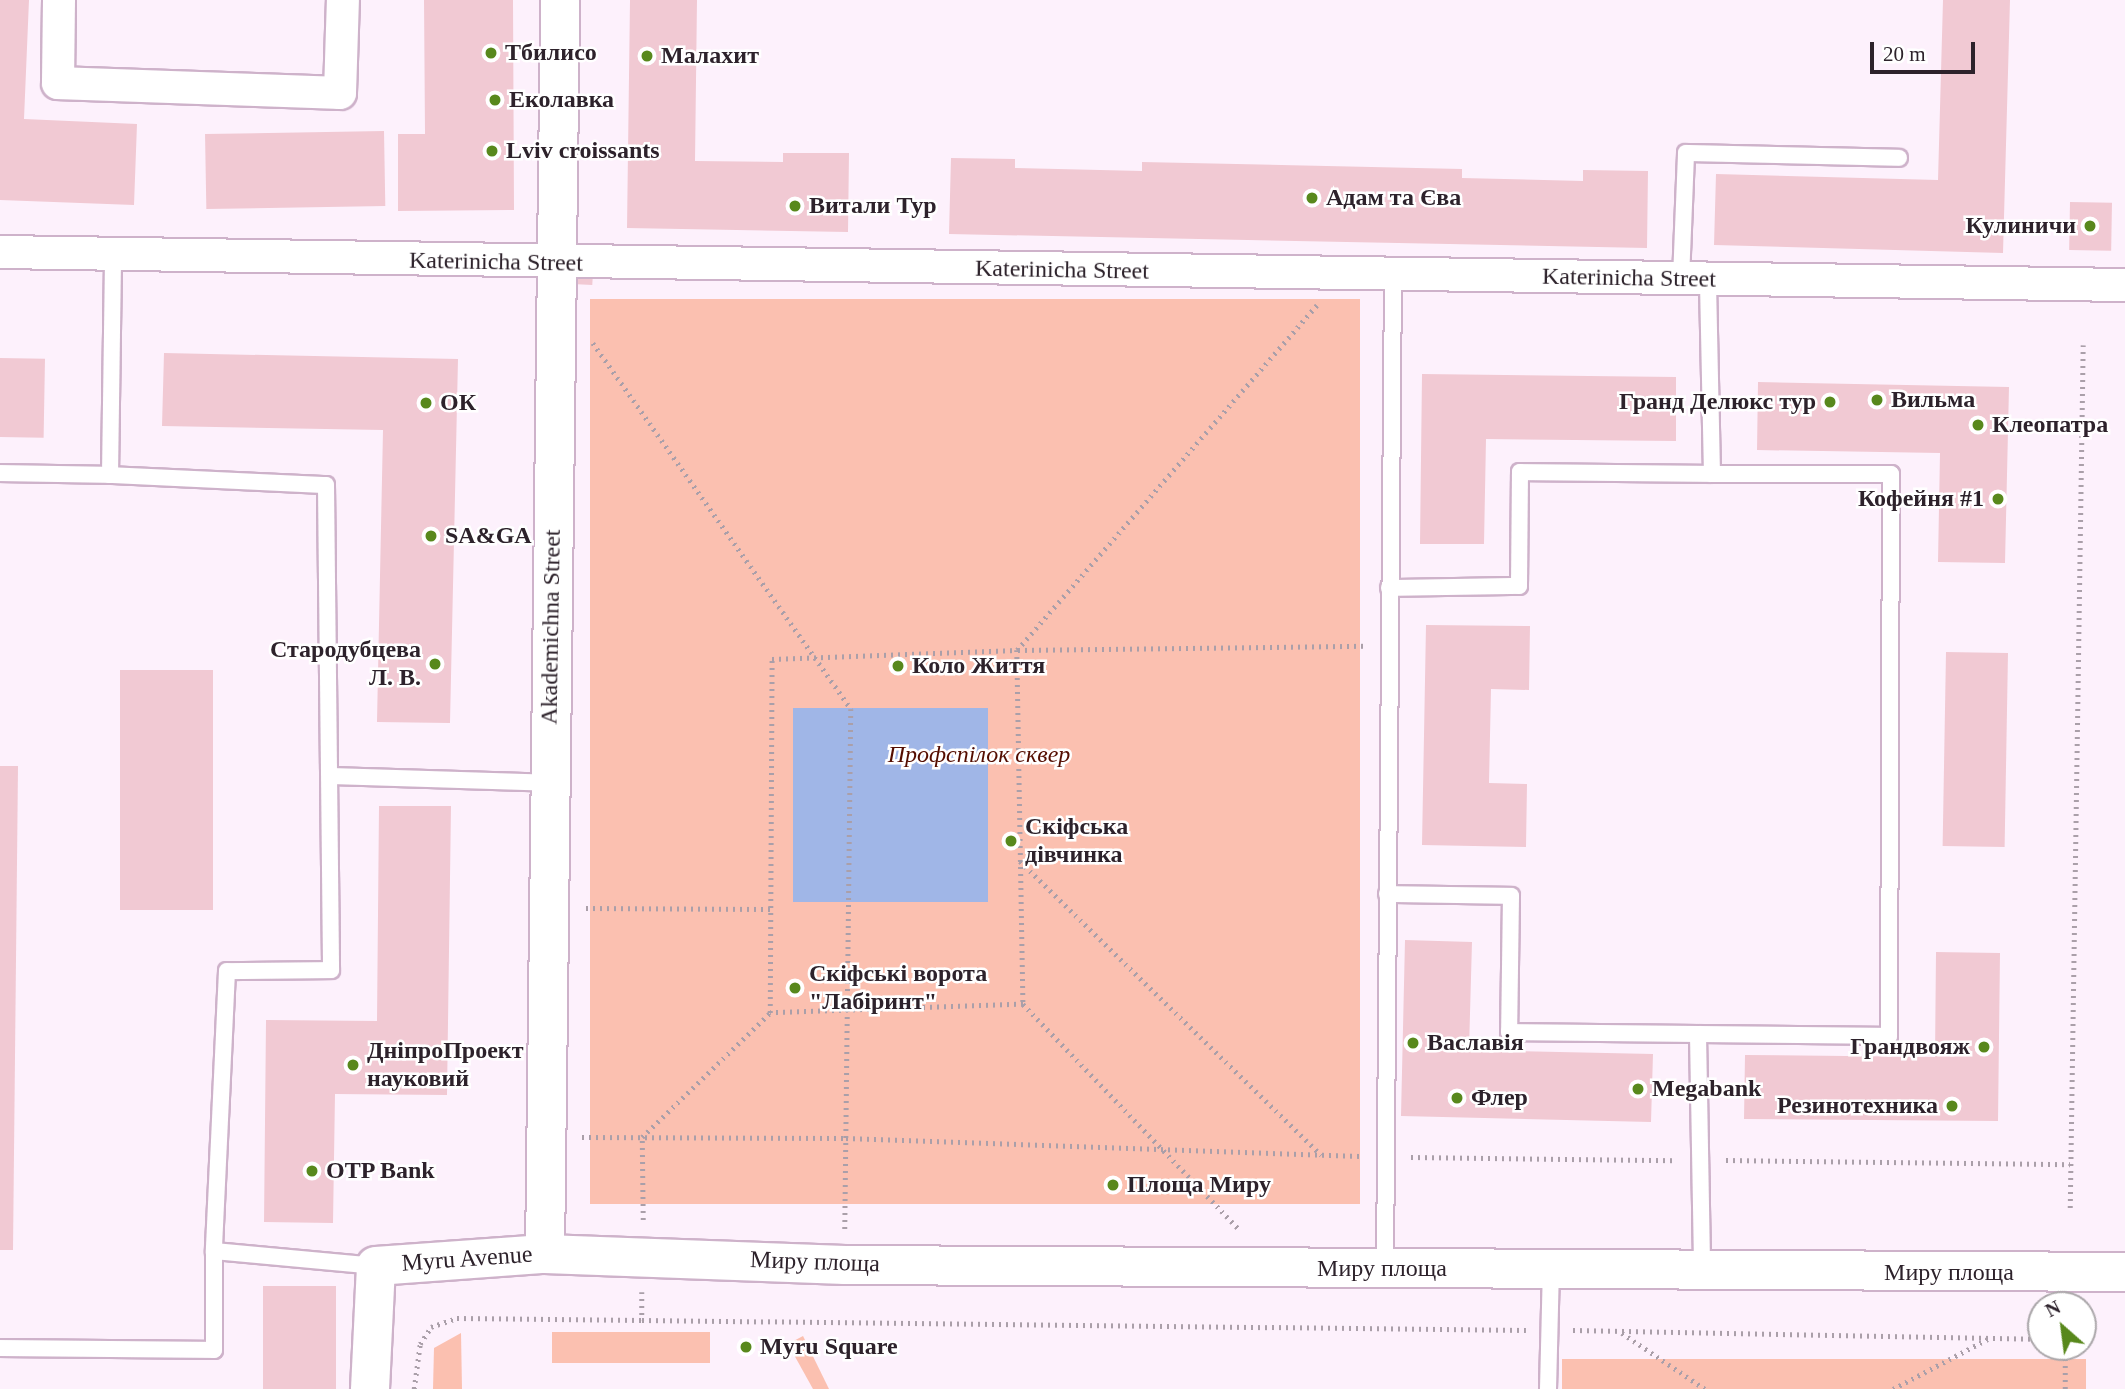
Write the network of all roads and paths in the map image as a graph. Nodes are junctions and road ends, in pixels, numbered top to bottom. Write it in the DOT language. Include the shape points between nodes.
graph roads {
  1 [pos="59,0"];
  2 [pos="343,0"];
  3 [pos="560,0"];
  4 [pos="1899,158"];
  5 [pos="0,253"];
  6 [pos="113,255"];
  7 [pos="555,263"];
  8 [pos="1344,274"];
  9 [pos="1393,275"];
  10 [pos="1695,279"];
  11 [pos="2125,285"];
  12 [pos="586,334"];
  13 [pos="2083,345"];
  14 [pos="0,473"];
  15 [pos="1712,474"];
  16 [pos="110,475"];
  17 [pos="1389,588"];
  18 [pos="1388,646"];
  19 [pos="1017,650"];
  20 [pos="817,658"];
  21 [pos="331,776"];
  22 [pos="549,783"];
  23 [pos="1020,861"];
  24 [pos="1387,894"];
  25 [pos="548,908"];
  26 [pos="770,909"];
  27 [pos="1023,1004"];
  28 [pos="770,1013"];
  29 [pos="849,1013"];
  30 [pos="1699,1034"];
  31 [pos="546,1137"];
  32 [pos="642,1137"];
  33 [pos="846,1138"];
  34 [pos="1166,1153"];
  35 [pos="1321,1156"];
  36 [pos="1385,1156"];
  37 [pos="1701,1160"];
  38 [pos="2070,1164"];
  39 [pos="2070,1208"];
  40 [pos="214,1251"];
  41 [pos="642,1253"];
  42 [pos="545,1254"];
  43 [pos="845,1265"];
  44 [pos="376,1266"];
  45 [pos="1277,1268"];
  46 [pos="1385,1269"];
  47 [pos="1551,1270"];
  48 [pos="1702,1271"];
  49 [pos="2125,1272"];
  50 [pos="642,1320"];
  51 [pos="1549,1330"];
  52 [pos="1620,1331"];
  53 [pos="1991,1338"];
  54 [pos="2027,1339"];
  55 [pos="0,1348"];
  56 [pos="2065,1361"];
  57 [pos="370,1389"];
  58 [pos="414,1389"];
  59 [pos="1548,1389"];
  60 [pos="1705,1389"];
  61 [pos="1893,1389"];
  62 [pos="2065,1389"];
  1 -- 2 [label="street" via="58,83 340,93"];
  3 -- 7 [label="street, Akademichna Street"];
  4 -- 10 [label="lane" via="1686,153"];
  5 -- 6 [label="street, Katerinicha Street"];
  6 -- 7 [label="street, Katerinicha Street"];
  6 -- 16 [label="lane"];
  7 -- 8 [label="street, Katerinicha Street"];
  7 -- 22 [label="street, Akademichna Street"];
  8 -- 9 [label="street, Katerinicha Street"];
  8 -- 19 [label="path"];
  9 -- 10 [label="street, Katerinicha Street"];
  9 -- 17 [label="lane"];
  10 -- 11 [label="street, Katerinicha Street"];
  10 -- 15 [label="lane"];
  12 -- 20 [label="path"];
  13 -- 38 [label="path"];
  14 -- 16 [label="lane"];
  15 -- 17 [label="lane" via="1520,471 1519,586"];
  15 -- 30 [label="lane" via="1891,474 1889,1036"];
  16 -- 21 [label="lane" via="326,485"];
  17 -- 18 [label="lane"];
  18 -- 19 [label="path"];
  18 -- 24 [label="lane"];
  19 -- 20 [label="path"];
  19 -- 23 [label="path"];
  20 -- 26 [label="path" via="772,659"];
  20 -- 29 [label="path" via="851,709"];
  21 -- 22 [label="lane"];
  21 -- 40 [label="lane" via="331,970 227,971"];
  22 -- 25 [label="street, Akademichna Street"];
  23 -- 27 [label="path"];
  23 -- 35 [label="path"];
  24 -- 30 [label="lane" via="1511,896 1509,1032"];
  24 -- 36 [label="lane"];
  25 -- 26 [label="path"];
  25 -- 31 [label="street, Akademichna Street"];
  26 -- 28 [label="path"];
  27 -- 29 [label="path"];
  27 -- 34 [label="path"];
  28 -- 29 [label="path"];
  28 -- 32 [label="path"];
  29 -- 33 [label="path"];
  30 -- 37 [label="lane"];
  31 -- 32 [label="path"];
  31 -- 42 [label="street, Akademichna Street"];
  32 -- 33 [label="path"];
  32 -- 41 [label="path"];
  33 -- 34 [label="path"];
  33 -- 43 [label="path"];
  34 -- 35 [label="path"];
  34 -- 45 [label="path"];
  35 -- 36 [label="path"];
  36 -- 37 [label="path"];
  36 -- 46 [label="lane"];
  37 -- 38 [label="path"];
  37 -- 48 [label="lane"];
  38 -- 39 [label="path"];
  40 -- 44 [label="lane"];
  40 -- 55 [label="lane" via="215,1350"];
  41 -- 42 [label="street, Myru Avenue"];
  41 -- 43 [label="street, Миру площа"];
  41 -- 50 [label="path"];
  42 -- 44 [label="street, Myru Avenue"];
  43 -- 45 [label="street, Миру площа"];
  44 -- 57 [label="street, Myru Avenue"];
  45 -- 46 [label="street, Миру площа"];
  46 -- 47 [label="street, Миру площа"];
  47 -- 48 [label="street, Миру площа"];
  47 -- 51 [label="lane"];
  48 -- 49 [label="street, Миру площа"];
  50 -- 51 [label="path"];
  50 -- 58 [label="path" via="457,1318 431,1326 420,1344"];
  51 -- 52 [label="path"];
  51 -- 59 [label="lane"];
  52 -- 53 [label="path"];
  52 -- 60 [label="path"];
  53 -- 54 [label="path"];
  53 -- 61 [label="path"];
  56 -- 62 [label="path"];
}
